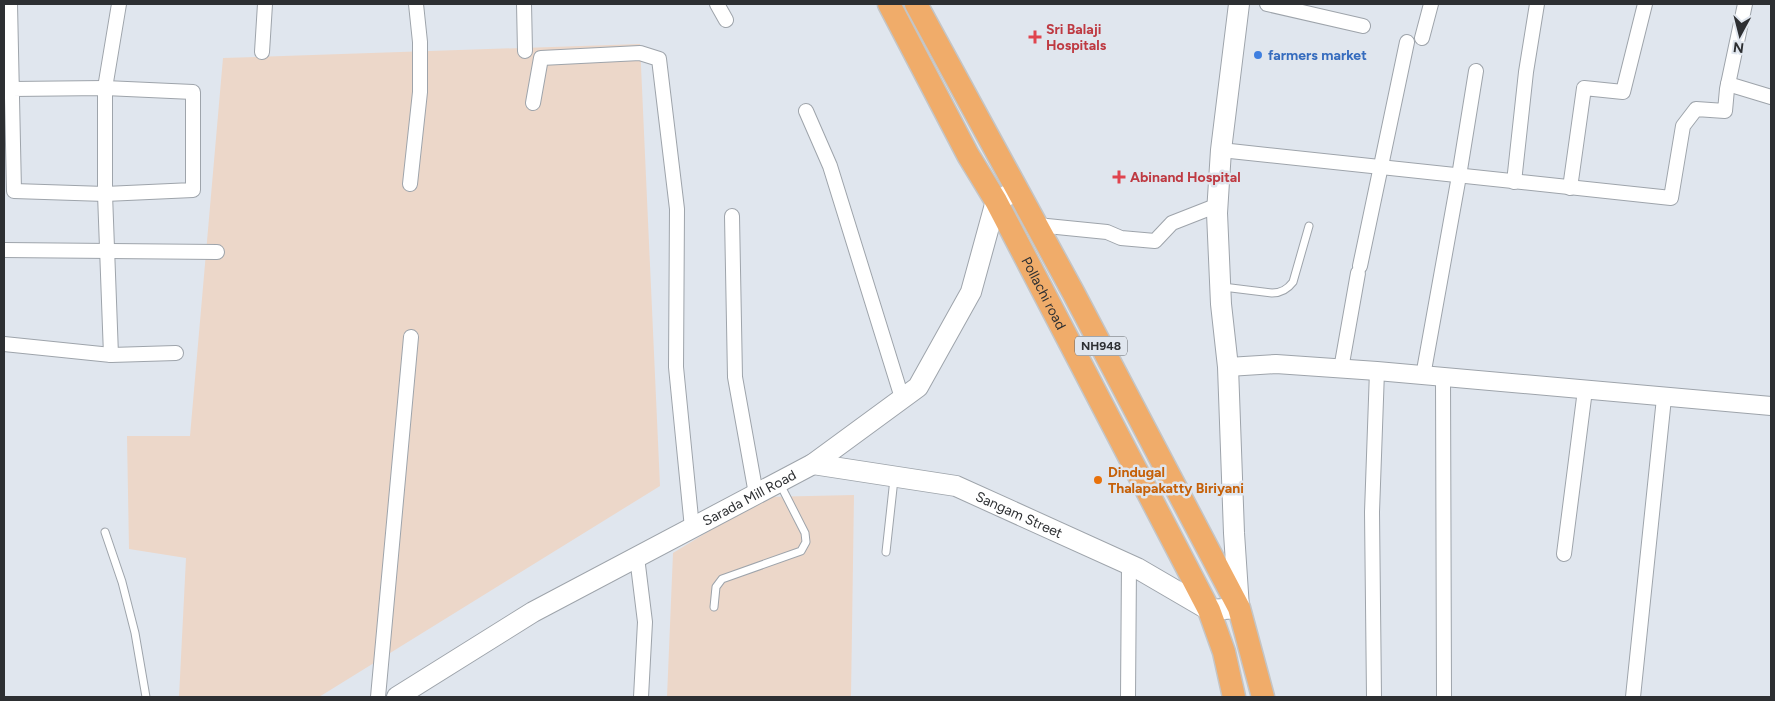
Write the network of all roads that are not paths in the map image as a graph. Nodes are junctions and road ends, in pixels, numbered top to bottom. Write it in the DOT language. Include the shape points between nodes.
graph roads {
  1 [pos="10,4"];
  2 [pos="119,4"];
  3 [pos="265,4"];
  4 [pos="416,4"];
  5 [pos="524,4"];
  6 [pos="717,4"];
  7 [pos="889,4"];
  8 [pos="916,4"];
  9 [pos="1239,4"];
  10 [pos="1268,4"];
  11 [pos="1431,4"];
  12 [pos="1537,4"];
  13 [pos="1645,4"];
  14 [pos="1745,4"];
  15 [pos="726,20"];
  16 [pos="1363,26"];
  17 [pos="1422,38"];
  18 [pos="1407,42"];
  19 [pos="525,51"];
  20 [pos="262,52"];
  21 [pos="1476,71"];
  22 [pos="1728,84"];
  23 [pos="105,88"];
  24 [pos="12,90"];
  25 [pos="1771,97"];
  26 [pos="533,103"];
  27 [pos="806,111"];
  28 [pos="1221,150"];
  29 [pos="1381,167"];
  30 [pos="1459,176"];
  31 [pos="1514,182"];
  32 [pos="410,184"];
  33 [pos="1570,188"];
  34 [pos="1018,190"];
  35 [pos="105,194"];
  36 [pos="996,201"];
  37 [pos="1218,205"];
  38 [pos="732,216"];
  39 [pos="1037,225"];
  40 [pos="1309,226"];
  41 [pos="4,250"];
  42 [pos="107,251"];
  43 [pos="217,252"];
  44 [pos="1220,287"];
  45 [pos="411,337"];
  46 [pos="4,344"];
  47 [pos="176,353"];
  48 [pos="110,355"];
  49 [pos="1228,367"];
  50 [pos="1341,369"];
  51 [pos="1377,371"];
  52 [pos="1423,376"];
  53 [pos="1443,378"];
  54 [pos="1584,390"];
  55 [pos="902,398"];
  56 [pos="1664,398"];
  57 [pos="1771,406"];
  58 [pos="813,464"];
  59 [pos="894,476"];
  60 [pos="779,482"];
  61 [pos="756,494"];
  62 [pos="692,528"];
  63 [pos="105,532"];
  64 [pos="886,552"];
  65 [pos="1564,554"];
  66 [pos="637,557"];
  67 [pos="1129,564"];
  68 [pos="714,607"];
  69 [pos="1239,608"];
  70 [pos="1210,610"];
  71 [pos="146,697"];
  72 [pos="378,697"];
  73 [pos="397,697"];
  74 [pos="641,697"];
  75 [pos="1128,697"];
  76 [pos="1234,697"];
  77 [pos="1263,697"];
  78 [pos="1374,697"];
  79 [pos="1444,697"];
  80 [pos="1633,697"];
  1 -- 24 [label="street"];
  2 -- 23 [label="street"];
  3 -- 20 [label="street"];
  4 -- 32 [label="street" via="420,92"];
  5 -- 19 [label="street"];
  6 -- 15 [label="street"];
  7 -- 36 [label="highway, Pollachi road / NH948" via="968,155"];
  8 -- 34 [label="highway, NH948"];
  9 -- 28 [label="main road"];
  10 -- 16 [label="street"];
  11 -- 17 [label="street"];
  12 -- 31 [label="street"];
  13 -- 33 [label="street" via="1623,92 1584,88"];
  14 -- 22 [label="street"];
  18 -- 29 [label="street"];
  21 -- 30 [label="street"];
  22 -- 25 [label="street"];
  22 -- 33 [label="street" via="1724,111 1696,109 1683,126 1671,198"];
  23 -- 24 [label="street"];
  23 -- 35 [label="street"];
  23 -- 35 [label="street" via="193,92 193,190"];
  24 -- 35 [label="street" via="14,191"];
  26 -- 62 [label="street" via="541,58 640,53 659,59 677,209 676,367"];
  27 -- 55 [label="street" via="830,166"];
  28 -- 29 [label="street"];
  28 -- 37 [label="main road"];
  29 -- 30 [label="street"];
  29 -- 50 [label="street"];
  30 -- 31 [label="street"];
  30 -- 52 [label="street"];
  31 -- 33 [label="street"];
  34 -- 36 [label="main road"];
  34 -- 39 [label="highway, NH948"];
  35 -- 42 [label="street"];
  36 -- 55 [label="main road, Sarada Mill Road" via="971,292 918,387"];
  36 -- 70 [label="highway, Pollachi road / NH948"];
  37 -- 39 [label="street" via="1172,223 1155,241"];
  37 -- 44 [label="main road"];
  38 -- 61 [label="street" via="735,377"];
  39 -- 69 [label="highway, NH948"];
  40 -- 44 [label="lane" via="1289,287 1272,293"];
  41 -- 42 [label="street"];
  42 -- 43 [label="street"];
  42 -- 48 [label="street"];
  44 -- 49 [label="main road"];
  45 -- 72 [label="street"];
  46 -- 48 [label="street"];
  47 -- 48 [label="street"];
  49 -- 50 [label="street" via="1276,364"];
  49 -- 69 [label="main road"];
  50 -- 51 [label="street"];
  51 -- 52 [label="street"];
  51 -- 78 [label="street" via="1372,512"];
  52 -- 53 [label="street"];
  53 -- 54 [label="street"];
  53 -- 79 [label="street"];
  54 -- 56 [label="street"];
  54 -- 65 [label="street"];
  55 -- 58 [label="main road, Sarada Mill Road"];
  56 -- 57 [label="street"];
  56 -- 80 [label="street"];
  58 -- 59 [label="main road, Sangam Street"];
  58 -- 60 [label="main road, Sarada Mill Road"];
  59 -- 64 [label="lane"];
  59 -- 67 [label="main road, Sangam Street" via="956,486"];
  60 -- 61 [label="main road, Sarada Mill Road"];
  60 -- 68 [label="lane" via="805,533 806,542 801,551 722,579 716,587"];
  61 -- 62 [label="main road, Sarada Mill Road"];
  62 -- 66 [label="main road, Sarada Mill Road"];
  63 -- 71 [label="lane" via="135,632"];
  66 -- 73 [label="main road, Sarada Mill Road" via="533,612"];
  66 -- 74 [label="street" via="645,622"];
  67 -- 70 [label="main road, Sangam Street"];
  67 -- 75 [label="street"];
  69 -- 70 [label="main road"];
  69 -- 77 [label="highway, NH948"];
  70 -- 76 [label="highway, Pollachi road / NH948"];
}
